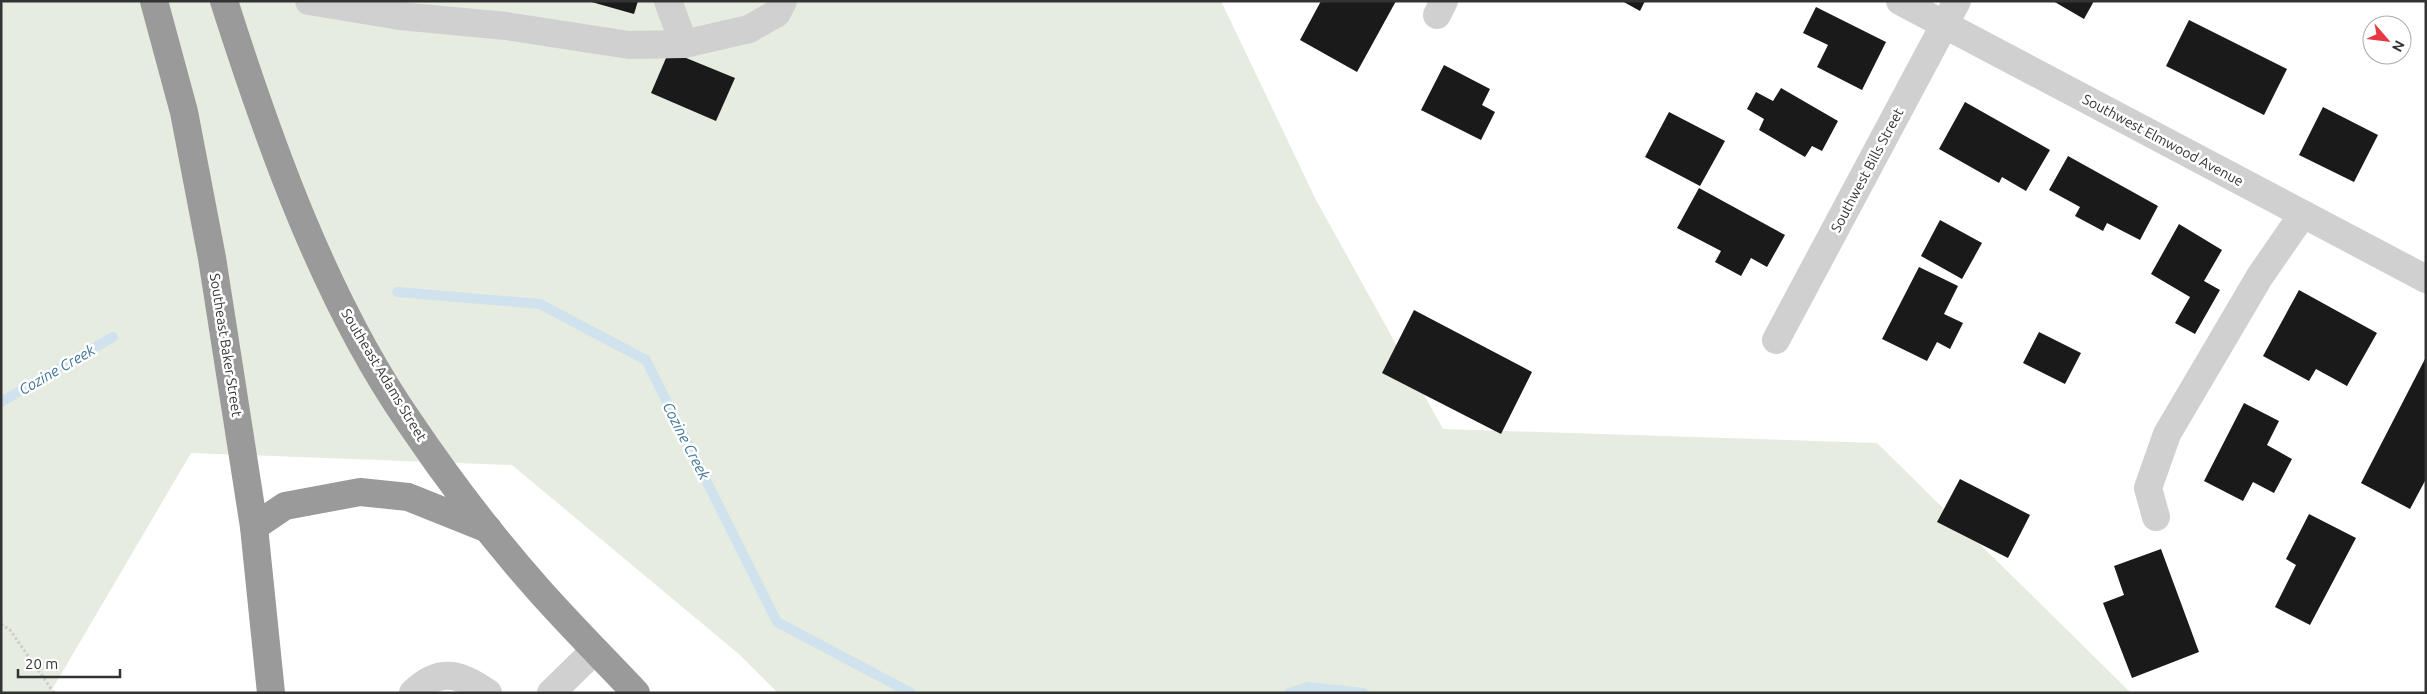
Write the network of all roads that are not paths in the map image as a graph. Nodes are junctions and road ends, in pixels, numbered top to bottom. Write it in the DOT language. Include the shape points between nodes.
graph roads {
  1 [pos="154,1"];
  2 [pos="224,1"];
  3 [pos="309,1"];
  4 [pos="668,1"];
  5 [pos="783,1"];
  6 [pos="1900,1"];
  7 [pos="1951,13"];
  8 [pos="684,44"];
  9 [pos="2303,214"];
  10 [pos="2426,279"];
  11 [pos="1776,340"];
  12 [pos="2156,517"];
  13 [pos="254,526"];
  14 [pos="488,529"];
  15 [pos="595,650"];
  16 [pos="271,693"];
  17 [pos="413,693"];
  18 [pos="488,693"];
  19 [pos="550,693"];
  20 [pos="636,693"];
  1 -- 13 [label="highway, Southeast Baker Street" via="184,112"];
  2 -- 14 [label="highway, Southeast Adams Street" via="301,216 353,328 409,422"];
  3 -- 8 [label="street" via="629,45"];
  4 -- 8 [label="street"];
  5 -- 8 [label="street" via="777,13 749,29"];
  6 -- 7 [label="street, Southwest Elmwood Avenue"];
  7 -- 9 [label="street, Southwest Elmwood Avenue"];
  7 -- 11 [label="street, Southwest Bills Street"];
  9 -- 10 [label="street, Southwest Elmwood Avenue"];
  9 -- 12 [label="street" via="2260,276 2167,434 2148,488"];
  13 -- 14 [label="highway" via="285,506 360,492 408,497"];
  13 -- 16 [label="highway, Southeast Baker Street"];
  14 -- 15 [label="highway, Southeast Adams Street"];
  15 -- 19 [label="street"];
  15 -- 20 [label="highway, Southeast Adams Street"];
  17 -- 18 [label="street" via="426,680 447,674 473,682"];
}
